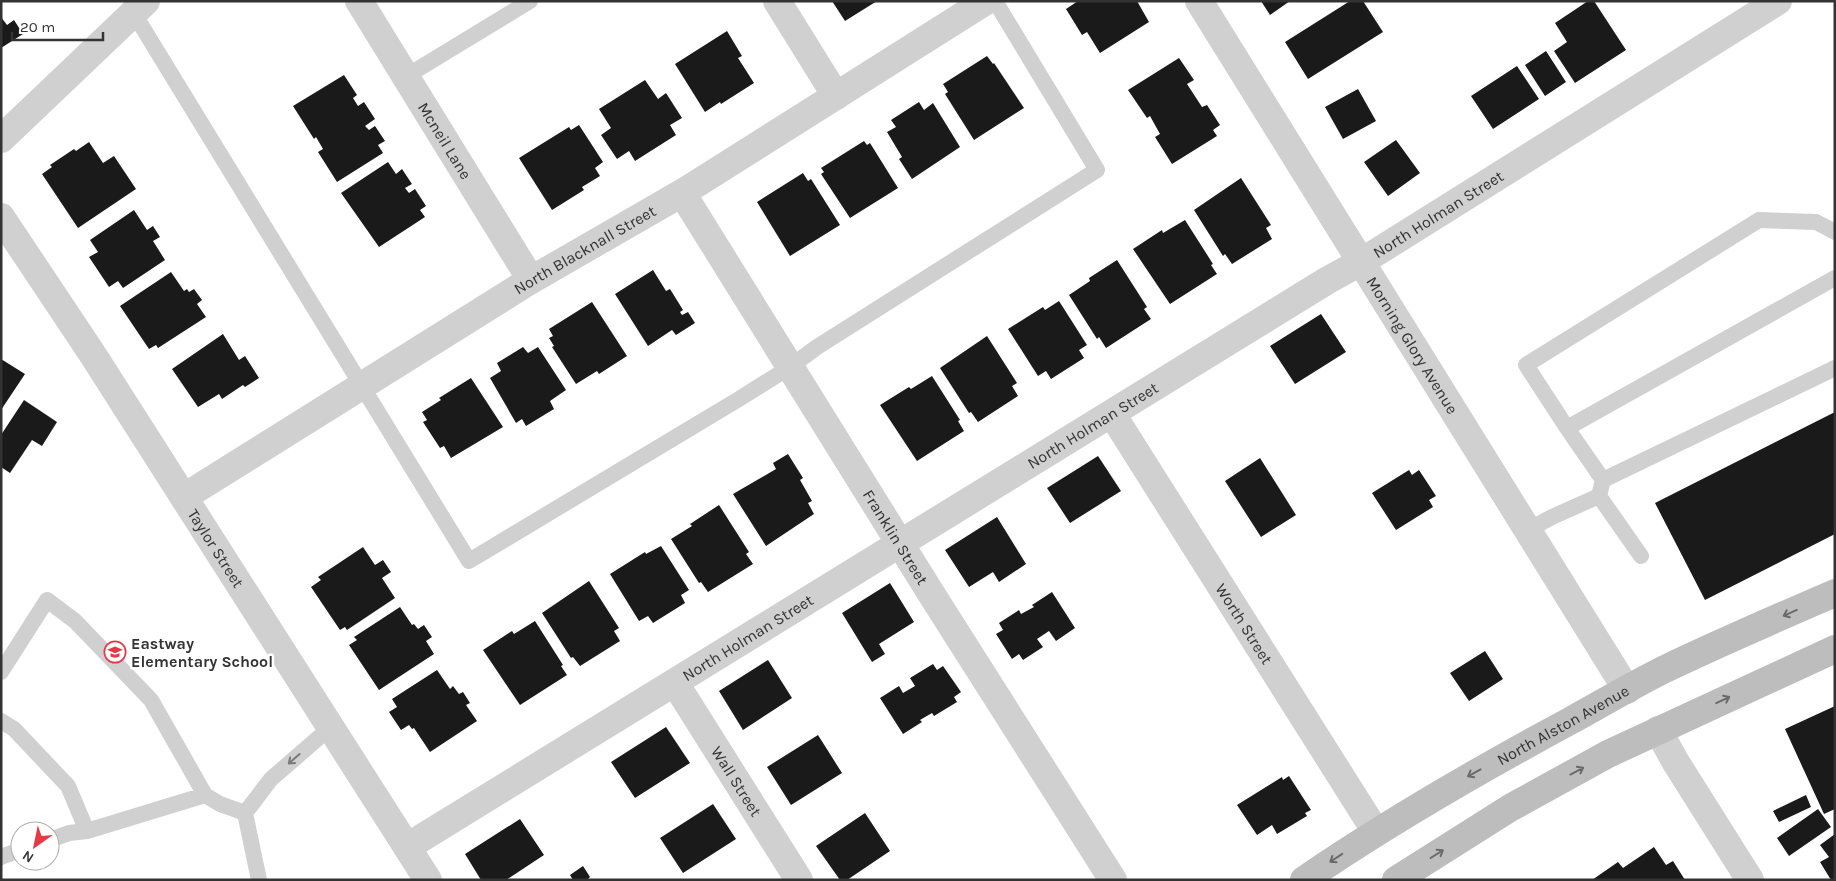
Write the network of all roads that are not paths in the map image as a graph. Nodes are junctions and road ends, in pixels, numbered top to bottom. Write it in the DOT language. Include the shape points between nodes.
graph roads {
  1 [pos="359,1"];
  2 [pos="530,1"];
  3 [pos="777,1"];
  4 [pos="986,1"];
  5 [pos="994,1"];
  6 [pos="1199,1"];
  7 [pos="1778,1"];
  8 [pos="135,5"];
  9 [pos="405,77"];
  10 [pos="836,96"];
  11 [pos="1,139"];
  12 [pos="682,193"];
  13 [pos="1,217"];
  14 [pos="1835,232"];
  15 [pos="1361,262"];
  16 [pos="1835,278"];
  17 [pos="531,280"];
  18 [pos="790,367"];
  19 [pos="1835,368"];
  20 [pos="362,386"];
  21 [pos="1112,414"];
  22 [pos="1568,428"];
  23 [pos="1603,480"];
  24 [pos="1599,496"];
  25 [pos="184,497"];
  26 [pos="1528,530"];
  27 [pos="900,543"];
  28 [pos="1641,556"];
  29 [pos="1835,592"];
  30 [pos="1835,649"];
  31 [pos="1,672"];
  32 [pos="675,683"];
  33 [pos="1627,690"];
  34 [pos="1,721"];
  35 [pos="331,727"];
  36 [pos="1658,730"];
  37 [pos="205,795"];
  38 [pos="245,813"];
  39 [pos="87,830"];
  40 [pos="1376,832"];
  41 [pos="60,836"];
  42 [pos="408,847"];
  43 [pos="1400,879"];
  44 [pos="259,880"];
  45 [pos="428,880"];
  46 [pos="799,880"];
  47 [pos="1113,880"];
  48 [pos="1304,880"];
  49 [pos="1750,880"];
  1 -- 9 [label="street, Mcneil Lane"];
  2 -- 9 [label="lane"];
  3 -- 10 [label="street"];
  4 -- 10 [label="street, North Blacknall Street"];
  5 -- 18 [label="lane" via="1097,170"];
  6 -- 15 [label="street, Morning Glory Avenue"];
  7 -- 15 [label="street, North Holman Street"];
  8 -- 11 [label="street"];
  8 -- 20 [label="lane"];
  9 -- 17 [label="street, Mcneil Lane"];
  10 -- 12 [label="street, North Blacknall Street"];
  12 -- 17 [label="street, North Blacknall Street"];
  12 -- 18 [label="street, Franklin Street"];
  13 -- 25 [label="street, Taylor Street"];
  14 -- 22 [label="lane" via="1816,222 1760,220 1526,365"];
  15 -- 21 [label="street, North Holman Street"];
  15 -- 26 [label="street, Morning Glory Avenue"];
  16 -- 22 [label="lane"];
  17 -- 20 [label="street, North Blacknall Street"];
  18 -- 20 [label="lane" via="469,560"];
  18 -- 27 [label="street, Franklin Street"];
  19 -- 23 [label="lane"];
  20 -- 25 [label="street, North Blacknall Street"];
  21 -- 27 [label="street, North Holman Street"];
  21 -- 40 [label="street, Worth Street"];
  22 -- 23 [label="lane"];
  23 -- 24 [label="lane"];
  24 -- 26 [label="lane"];
  24 -- 28 [label="lane"];
  25 -- 35 [label="street, Taylor Street"];
  26 -- 33 [label="street, Morning Glory Avenue"];
  27 -- 32 [label="street, North Holman Street"];
  27 -- 47 [label="street, Franklin Street"];
  29 -- 33 [label="main road, North Alston Avenue, one-way"];
  36 -- 30 [label="main road, one-way"];
  31 -- 37 [label="lane" via="47,600 75,621 151,700"];
  32 -- 42 [label="street, North Holman Street"];
  32 -- 46 [label="street, Wall Street"];
  33 -- 40 [label="main road, North Alston Avenue, one-way"];
  34 -- 39 [label="lane" via="14,729 68,786"];
  35 -- 38 [label="lane, one-way" via="271,779"];
  35 -- 42 [label="street, Taylor Street"];
  43 -- 36 [label="main road, one-way" via="1527,799"];
  36 -- 49 [label="street"];
  37 -- 38 [label="lane"];
  37 -- 39 [label="lane"];
  38 -- 44 [label="lane"];
  39 -- 41 [label="lane"];
  40 -- 48 [label="main road, North Alston Avenue, one-way"];
  42 -- 45 [label="street, Taylor Street"];
}
